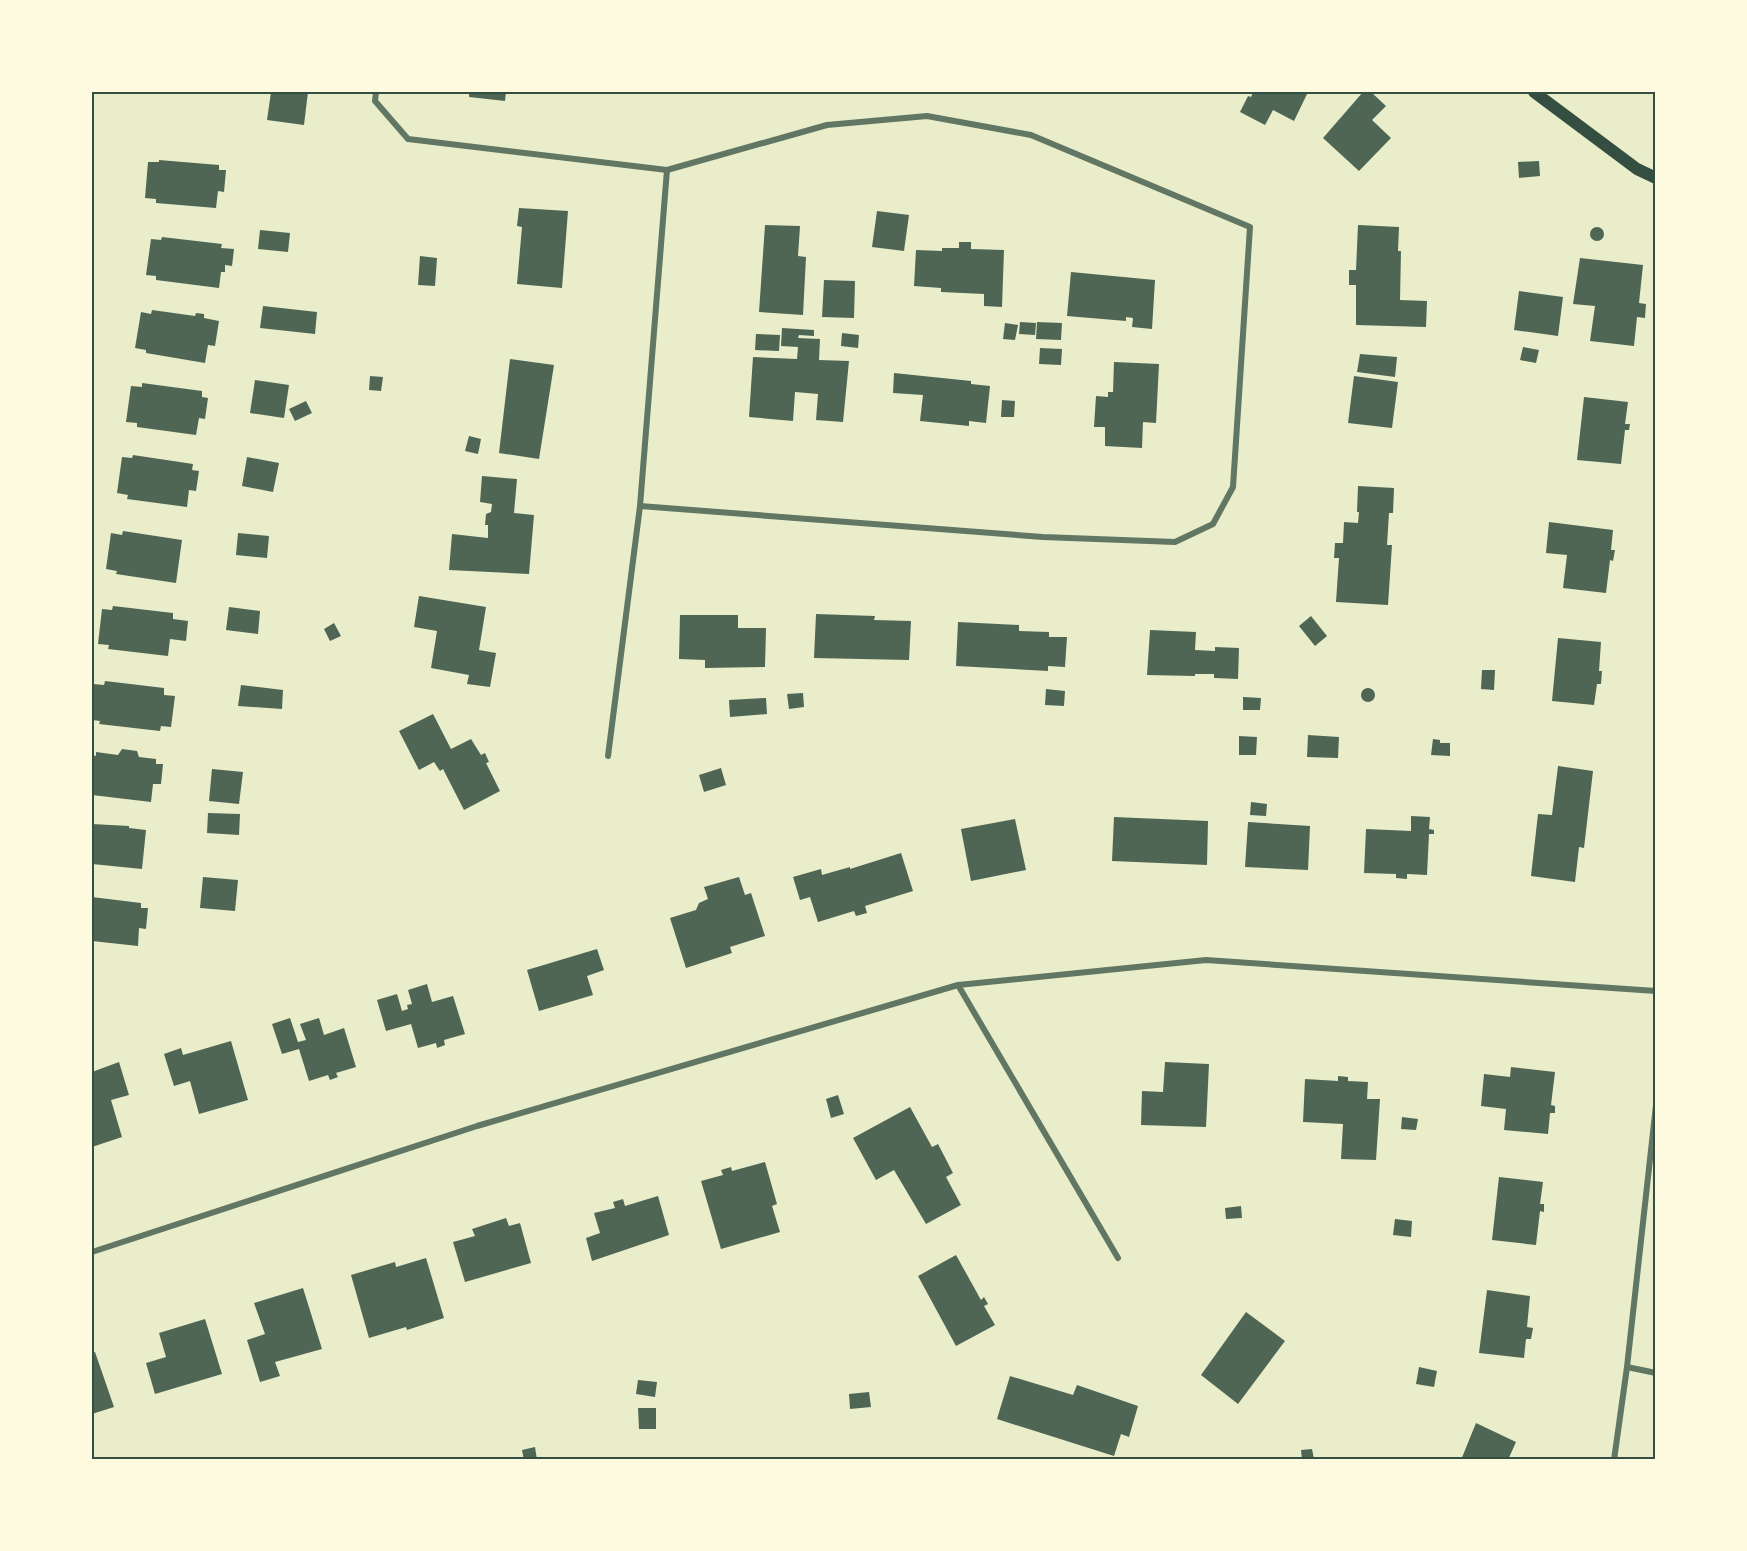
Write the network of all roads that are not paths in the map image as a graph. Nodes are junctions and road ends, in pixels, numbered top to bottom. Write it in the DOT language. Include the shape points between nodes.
graph roads {
  1 [pos="376,92"];
  2 [pos="1534,92"];
  3 [pos="667,170"];
  4 [pos="1656,178"];
  5 [pos="640,506"];
  6 [pos="608,756"];
  7 [pos="958,985"];
  8 [pos="1656,991"];
  9 [pos="1656,1105"];
  10 [pos="92,1252"];
  11 [pos="1118,1258"];
  12 [pos="1628,1367"];
  13 [pos="1656,1373"];
  14 [pos="1614,1460"];
  1 -- 3 [label="street" via="375,101 408,139"];
  2 -- 4 [label="main road" via="1637,169"];
  3 -- 5 [label="street"];
  3 -- 5 [label="street" via="827,125 927,116 1031,135 1250,227 1233,487 1213,524 1175,543 1043,537"];
  5 -- 6 [label="street"];
  7 -- 8 [label="street" via="1206,960"];
  7 -- 10 [label="street" via="477,1126"];
  7 -- 11 [label="street"];
  9 -- 12 [label="street"];
  12 -- 13 [label="street"];
  12 -- 14 [label="street"];
}
